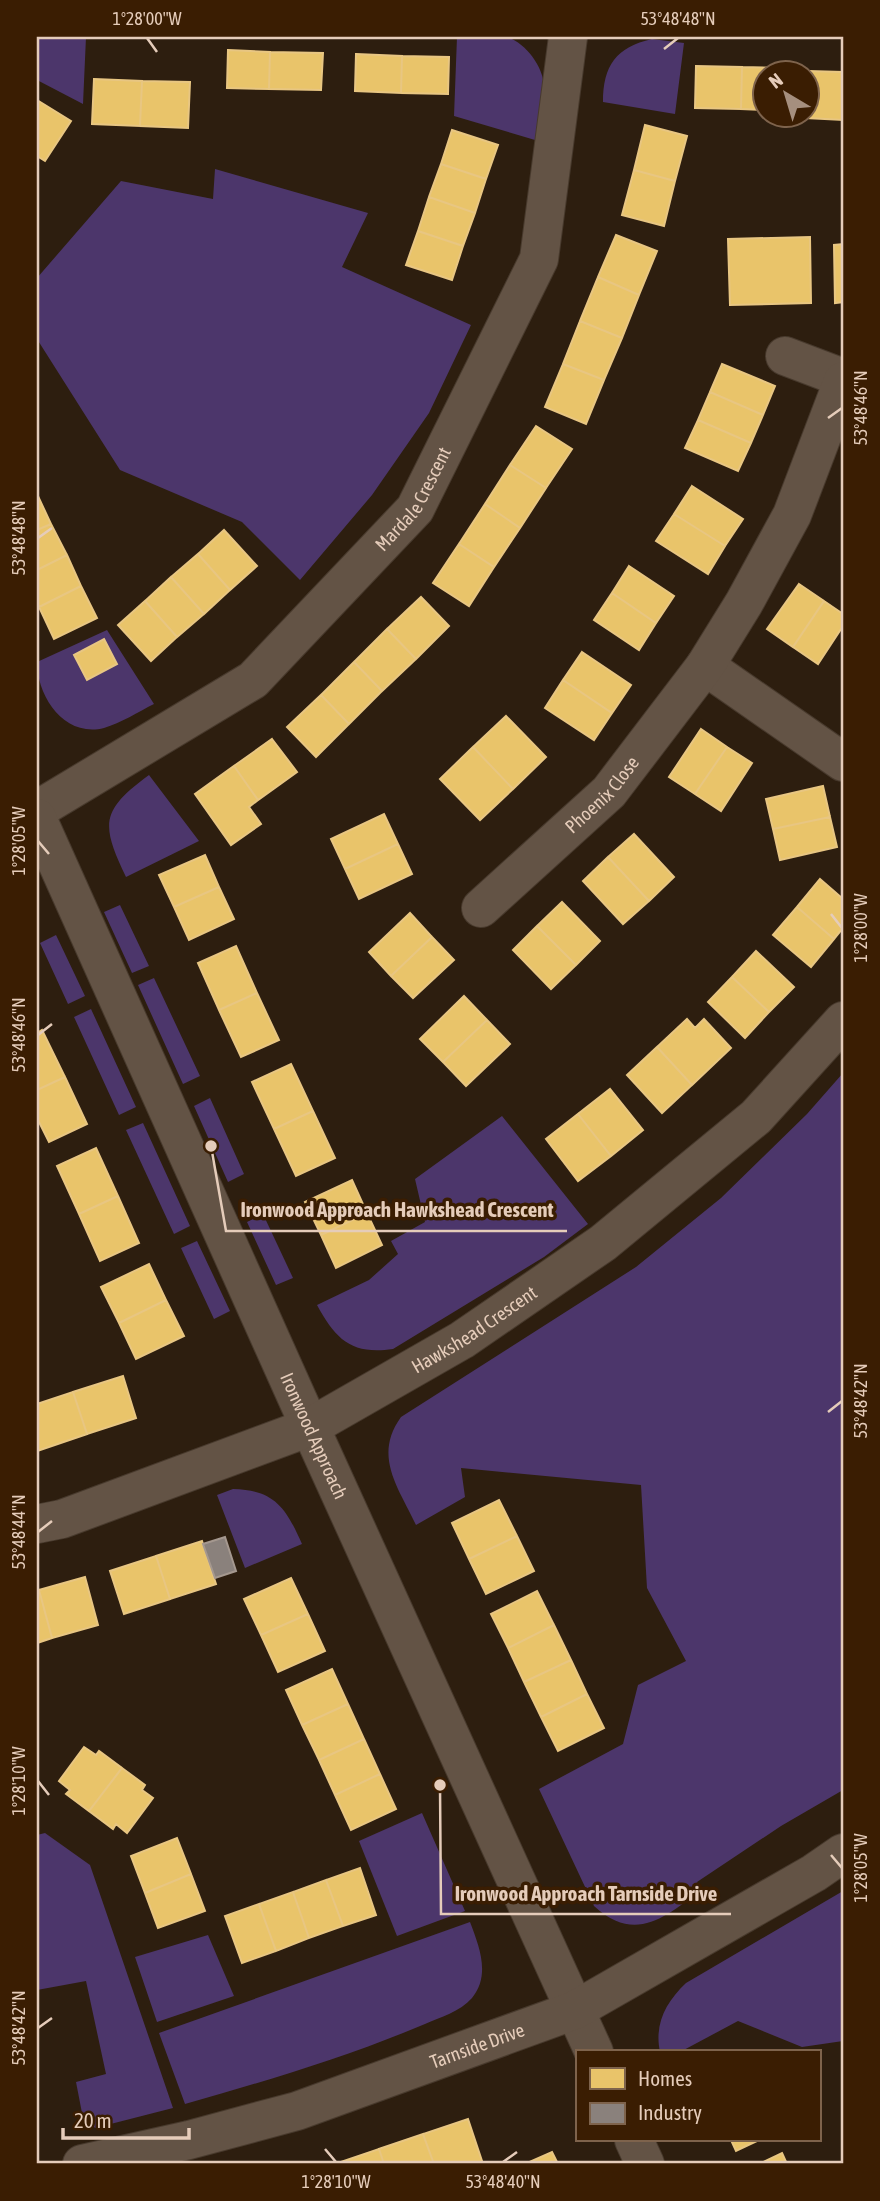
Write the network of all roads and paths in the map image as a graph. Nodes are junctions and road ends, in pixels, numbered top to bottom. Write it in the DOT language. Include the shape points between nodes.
graph roads {
  1 [pos="568,37"];
  2 [pos="785,356"];
  3 [pos="843,380"];
  4 [pos="705,666"];
  5 [pos="843,762"];
  6 [pos="37,810"];
  7 [pos="37,818"];
  8 [pos="481,908"];
  9 [pos="843,1021"];
  10 [pos="310,1427"];
  11 [pos="37,1524"];
  12 [pos="843,1853"];
  13 [pos="575,2010"];
  14 [pos="593,2050"];
  15 [pos="635,2142"];
  16 [pos="82,2164"];
  17 [pos="645,2164"];
  1 -- 6 [label="street, Mardale Crescent" via="539,259 415,509 253,680"];
  2 -- 3 [label="street, Phoenix Close"];
  3 -- 4 [label="street, Phoenix Close" via="792,515"];
  4 -- 5 [label="street"];
  4 -- 8 [label="street, Phoenix Close" via="609,792"];
  7 -- 10 [label="street, Ironwood Approach"];
  9 -- 10 [label="street, Hawkshead Crescent" via="756,1117 603,1243 462,1340"];
  10 -- 11 [label="street, Hawkshead Crescent" via="62,1519"];
  10 -- 13 [label="street, Ironwood Approach"];
  12 -- 13 [label="street, Tarnside Drive"];
  13 -- 14 [label="street, Ironwood Approach"];
  13 -- 16 [label="street, Tarnside Drive" via="297,2111"];
  15 -- 17 [label="street"];
}
